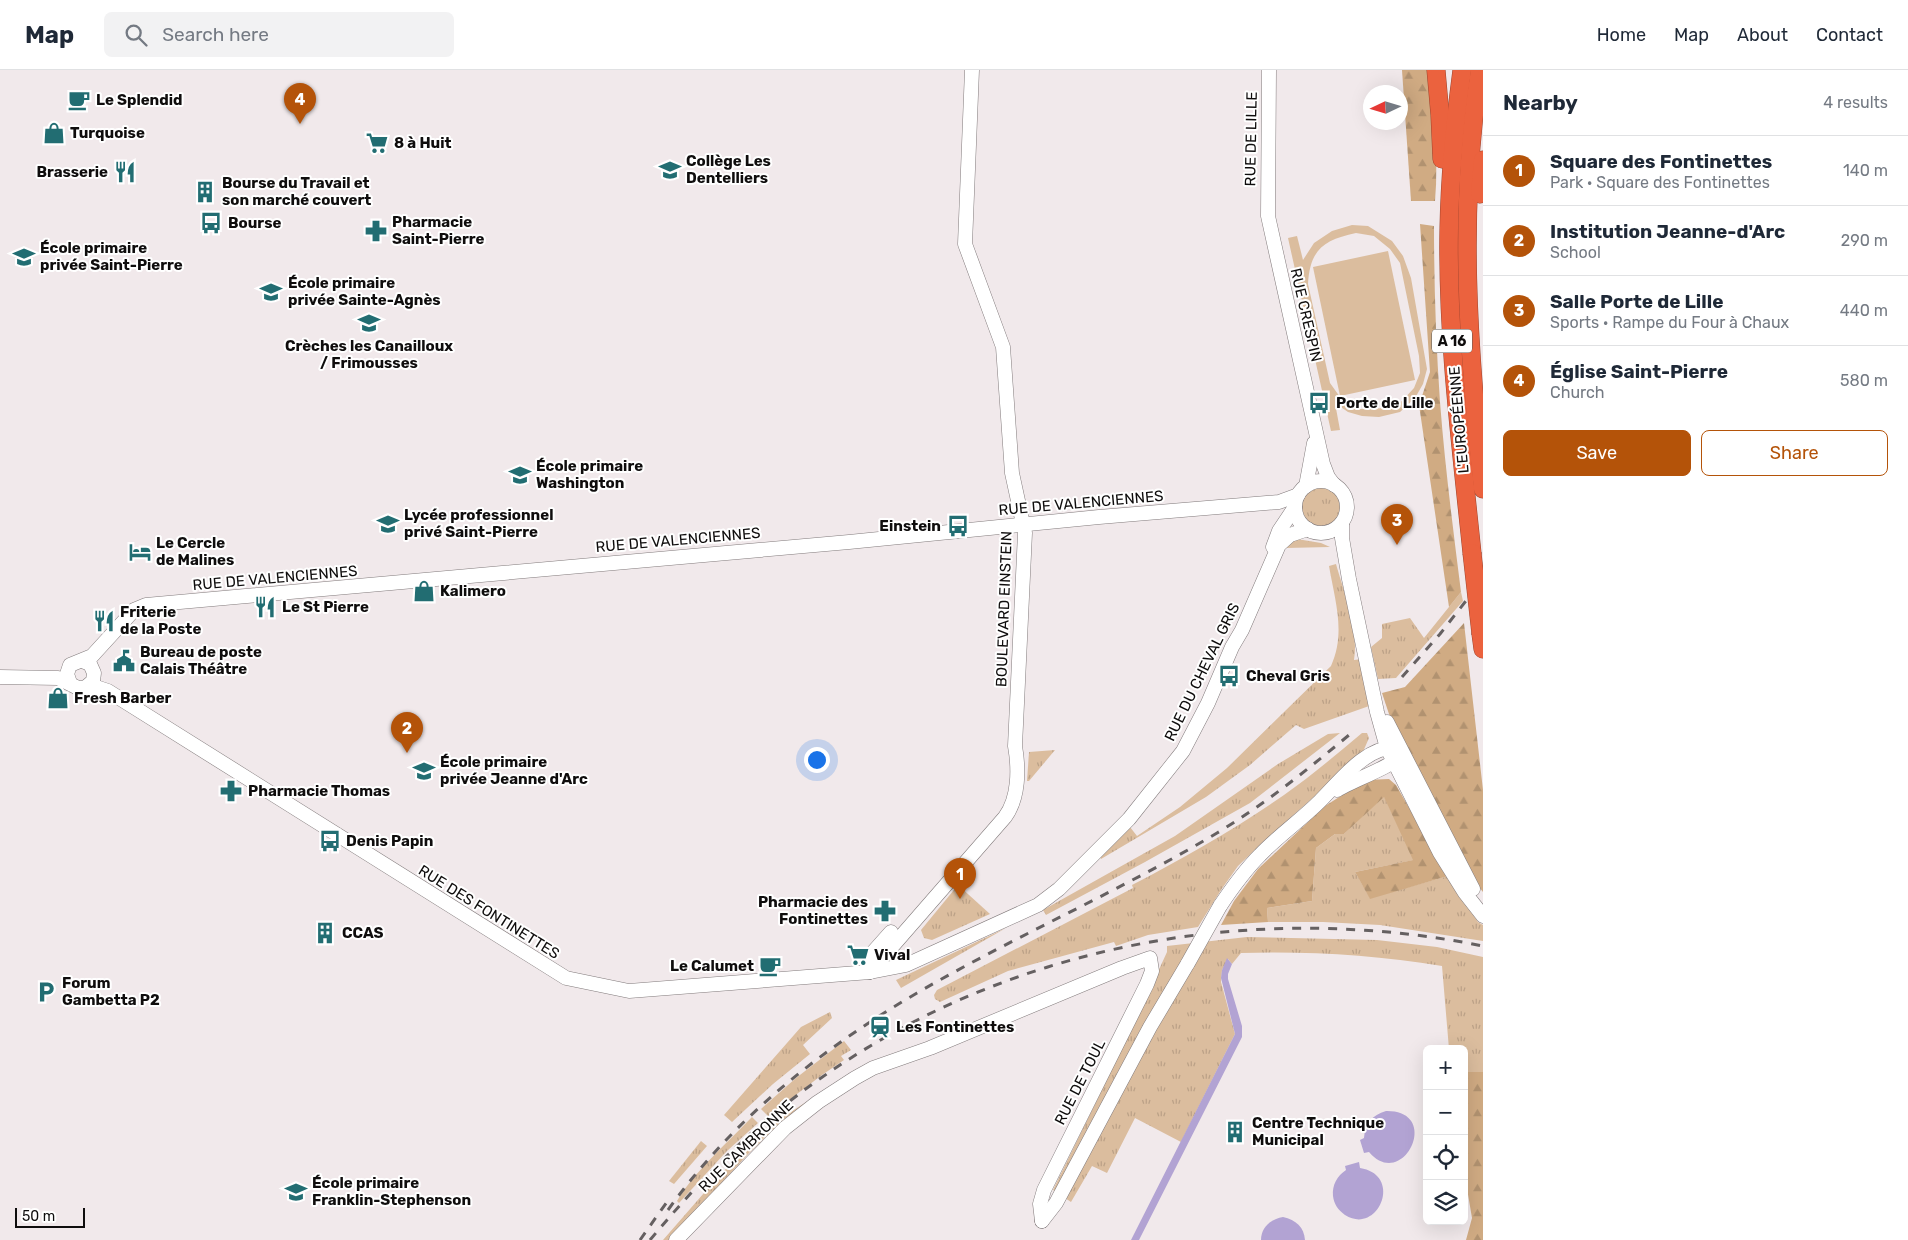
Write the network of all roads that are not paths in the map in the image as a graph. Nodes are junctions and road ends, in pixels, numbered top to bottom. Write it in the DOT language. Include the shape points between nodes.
graph roads {
  1 [pos="972,70"];
  2 [pos="1269,70"];
  3 [pos="1436,70"];
  4 [pos="1462,70"];
  5 [pos="1480,70"];
  6 [pos="1483,160"];
  7 [pos="1474,184"];
  8 [pos="1446,185"];
  9 [pos="1267,208"];
  10 [pos="1314,430"];
  11 [pos="1334,485"];
  12 [pos="1483,490"];
  13 [pos="1300,496"];
  14 [pos="1342,523"];
  15 [pos="1024,524"];
  16 [pos="1315,531"];
  17 [pos="1268,567"];
  18 [pos="1349,579"];
  19 [pos="1482,642"];
  20 [pos="75,664"];
  21 [pos="0,670"];
  22 [pos="0,677"];
  23 [pos="70,683"];
  24 [pos="86,687"];
  25 [pos="1395,752"];
  26 [pos="1053,895"];
  27 [pos="1483,904"];
  28 [pos="1483,916"];
  29 [pos="1150,958"];
  30 [pos="873,960"];
  31 [pos="676,1240"];
  1 -- 15 [label="main road, BOULEVARD EINSTEIN" via="966,246 1003,347 1012,473"];
  2 -- 9 [label="main road, RUE DE LILLE"];
  3 -- 8 [label="highway"];
  4 -- 8 [label="highway"];
  5 -- 7 [label="highway" via="1473,124"];
  6 -- 7 [label="highway"];
  7 -- 12 [label="highway, L'EUROPÉENNE / A 16" via="1472,231 1475,277 1469,319"];
  8 -- 19 [label="highway, L'EUROPÉENNE / A 16, bridge" via="1457,407"];
  9 -- 10 [label="main road, RUE CRESPIN"];
  10 -- 11 [label="main road, RUE CRESPIN" via="1324,469"];
  10 -- 13 [label="main road, RUE CRESPIN" via="1313,454"];
  11 -- 13 [label="main road" via="1320,481"];
  11 -- 14 [label="main road" via="1346,502"];
  13 -- 15 [label="main road, RUE DE VALENCIENNES" via="1279,502"];
  13 -- 16 [label="main road" via="1298,519"];
  13 -- 17 [label="main road, RUE DU CHEVAL GRIS" via="1276,536"];
  14 -- 16 [label="main road" via="1334,530"];
  14 -- 18 [label="main road"];
  15 -- 20 [label="main road, RUE DE VALENCIENNES" via="146,605 134,610 94,654"];
  15 -- 30 [label="main road, BOULEVARD EINSTEIN" via="1012,798"];
  16 -- 17 [label="main road, RUE DU CHEVAL GRIS" via="1293,533 1283,540"];
  16 -- 18 [label="main road" via="1332,541 1338,549"];
  17 -- 26 [label="main road, RUE DU CHEVAL GRIS" via="1244,626 1183,750 1129,819"];
  18 -- 25 [label="main road" via="1377,712"];
  20 -- 21 [label="main road" via="58,670"];
  20 -- 23 [label="main road" via="67,674"];
  20 -- 24 [label="main road" via="90,664 93,682"];
  22 -- 23 [label="main road" via="55,678"];
  23 -- 24 [label="main road" via="78,688"];
  24 -- 30 [label="main road, RUE DES FONTINETTES" via="108,691 566,978 629,991"];
  25 -- 27 [label="main road"];
  25 -- 28 [label="main road" via="1447,864"];
  25 -- 29 [label="main road, RUE DE TOUL, bridge" via="1360,762 1259,855 1243,874 1220,906 1150,1027 1056,1203 1042,1221 1040,1204 1044,1190 1147,984 1152,971"];
  26 -- 30 [label="main road, RUE DES FONTINETTES" via="1038,905 906,965"];
  29 -- 31 [label="main road, RUE CAMBRONNE" via="864,1072 785,1128"];
}
